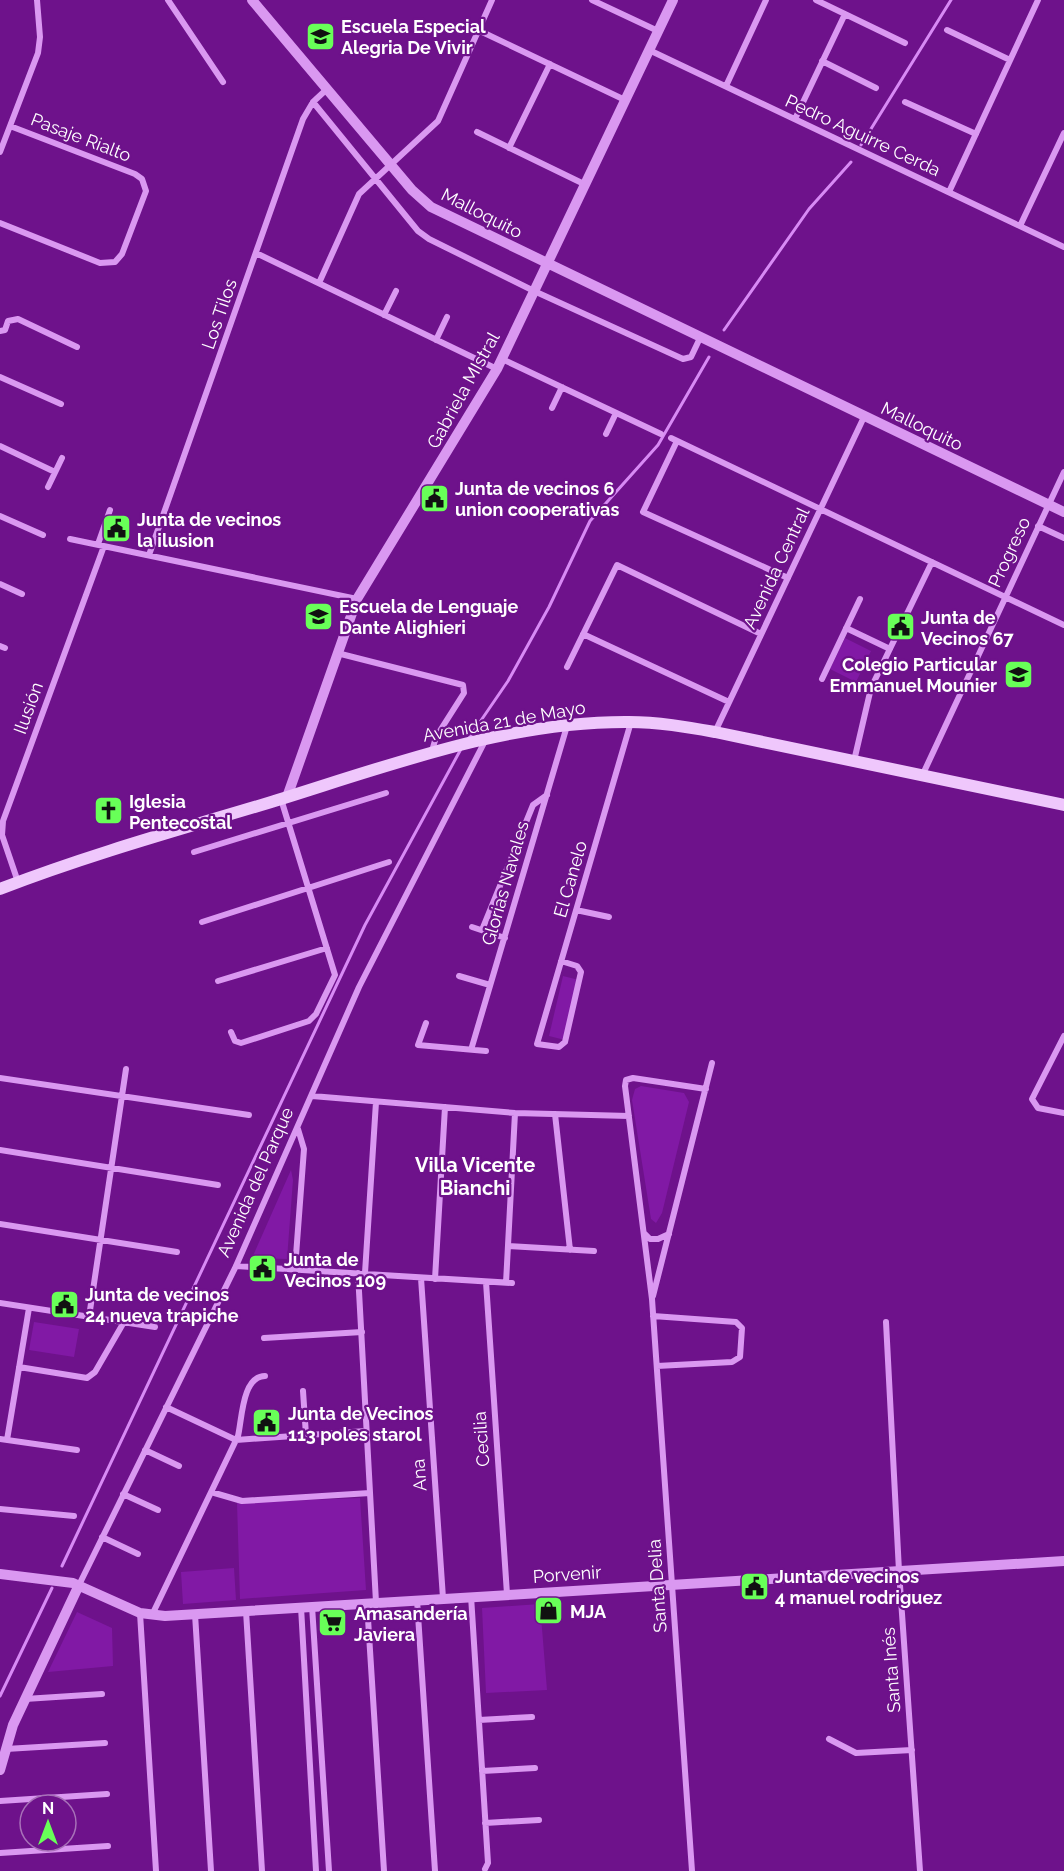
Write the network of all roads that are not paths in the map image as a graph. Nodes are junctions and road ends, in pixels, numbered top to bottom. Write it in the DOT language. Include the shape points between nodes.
graph roads {
  1 [pos="37,0"];
  2 [pos="168,0"];
  3 [pos="252,0"];
  4 [pos="492,0"];
  5 [pos="592,0"];
  6 [pos="673,0"];
  7 [pos="766,0"];
  8 [pos="816,0"];
  9 [pos="1038,0"];
  10 [pos="845,14"];
  11 [pos="947,30"];
  12 [pos="480,31"];
  13 [pos="658,32"];
  14 [pos="905,43"];
  15 [pos="649,50"];
  16 [pos="1010,60"];
  17 [pos="822,62"];
  18 [pos="550,64"];
  19 [pos="223,82"];
  20 [pos="726,86"];
  21 [pos="876,88"];
  22 [pos="327,89"];
  23 [pos="625,100"];
  24 [pos="313,102"];
  25 [pos="905,102"];
  26 [pos="795,119"];
  27 [pos="10,126"];
  28 [pos="477,132"];
  29 [pos="1064,133"];
  30 [pos="976,134"];
  31 [pos="509,148"];
  32 [pos="0,152"];
  33 [pos="391,164"];
  34 [pos="375,178"];
  35 [pos="584,184"];
  36 [pos="949,192"];
  37 [pos="0,224"];
  38 [pos="1020,226"];
  39 [pos="1064,247"];
  40 [pos="256,254"];
  41 [pos="547,263"];
  42 [pos="319,284"];
  43 [pos="396,291"];
  44 [pos="534,291"];
  45 [pos="384,315"];
  46 [pos="447,317"];
  47 [pos="0,332"];
  48 [pos="700,338"];
  49 [pos="436,340"];
  50 [pos="78,347"];
  51 [pos="499,364"];
  52 [pos="0,377"];
  53 [pos="562,387"];
  54 [pos="61,404"];
  55 [pos="552,408"];
  56 [pos="616,412"];
  57 [pos="864,417"];
  58 [pos="606,434"];
  59 [pos="661,434"];
  60 [pos="0,446"];
  61 [pos="62,458"];
  62 [pos="55,472"];
  63 [pos="1064,472"];
  64 [pos="48,488"];
  65 [pos="1048,505"];
  66 [pos="821,508"];
  67 [pos="110,510"];
  68 [pos="1064,513"];
  69 [pos="0,516"];
  70 [pos="1038,526"];
  71 [pos="43,535"];
  72 [pos="1064,538"];
  73 [pos="70,539"];
  74 [pos="101,545"];
  75 [pos="149,555"];
  76 [pos="932,562"];
  77 [pos="788,578"];
  78 [pos="0,584"];
  79 [pos="22,594"];
  80 [pos="1005,597"];
  81 [pos="357,599"];
  82 [pos="860,599"];
  83 [pos="1064,625"];
  84 [pos="846,628"];
  85 [pos="583,634"];
  86 [pos="761,634"];
  87 [pos="890,650"];
  88 [pos="336,653"];
  89 [pos="567,667"];
  90 [pos="822,680"];
  91 [pos="729,702"];
  92 [pos="631,722"];
  93 [pos="567,726"];
  94 [pos="715,732"];
  95 [pos="479,741"];
  96 [pos="432,751"];
  97 [pos="854,762"];
  98 [pos="921,776"];
  99 [pos="386,793"];
  100 [pos="547,795"];
  101 [pos="284,798"];
  102 [pos="1064,805"];
  103 [pos="288,824"];
  104 [pos="194,852"];
  105 [pos="389,862"];
  106 [pos="18,882"];
  107 [pos="0,889"];
  108 [pos="308,889"];
  109 [pos="576,910"];
  110 [pos="609,917"];
  111 [pos="202,922"];
  112 [pos="472,927"];
  113 [pos="482,930"];
  114 [pos="505,938"];
  115 [pos="327,948"];
  116 [pos="561,961"];
  117 [pos="459,976"];
  118 [pos="218,981"];
  119 [pos="490,985"];
  120 [pos="426,1023"];
  121 [pos="231,1032"];
  122 [pos="1064,1036"];
  123 [pos="471,1050"];
  124 [pos="486,1051"];
  125 [pos="712,1063"];
  126 [pos="126,1069"];
  127 [pos="0,1078"];
  128 [pos="706,1089"];
  129 [pos="122,1096"];
  130 [pos="312,1096"];
  131 [pos="376,1102"];
  132 [pos="446,1107"];
  133 [pos="515,1113"];
  134 [pos="1064,1113"];
  135 [pos="555,1114"];
  136 [pos="249,1115"];
  137 [pos="629,1116"];
  138 [pos="298,1129"];
  139 [pos="0,1150"];
  140 [pos="111,1167"];
  141 [pos="218,1185"];
  142 [pos="0,1224"];
  143 [pos="643,1232"];
  144 [pos="669,1234"];
  145 [pos="100,1240"];
  146 [pos="508,1246"];
  147 [pos="570,1250"];
  148 [pos="594,1251"];
  149 [pos="177,1252"];
  150 [pos="236,1266"];
  151 [pos="295,1269"];
  152 [pos="361,1273"];
  153 [pos="421,1278"];
  154 [pos="435,1279"];
  155 [pos="486,1282"];
  156 [pos="652,1299"];
  157 [pos="0,1303"];
  158 [pos="29,1308"];
  159 [pos="653,1316"];
  160 [pos="89,1317"];
  161 [pos="124,1322"];
  162 [pos="886,1322"];
  163 [pos="155,1327"];
  164 [pos="362,1332"];
  165 [pos="264,1338"];
  166 [pos="657,1365"];
  167 [pos="19,1367"];
  168 [pos="265,1376"];
  169 [pos="303,1392"];
  170 [pos="166,1407"];
  171 [pos="366,1431"];
  172 [pos="306,1435"];
  173 [pos="4,1439"];
  174 [pos="236,1440"];
  175 [pos="77,1450"];
  176 [pos="145,1450"];
  177 [pos="179,1466"];
  178 [pos="211,1492"];
  179 [pos="370,1493"];
  180 [pos="123,1494"];
  181 [pos="0,1509"];
  182 [pos="158,1510"];
  183 [pos="74,1516"];
  184 [pos="102,1537"];
  185 [pos="138,1554"];
  186 [pos="1064,1561"];
  187 [pos="899,1571"];
  188 [pos="0,1574"];
  189 [pos="672,1584"];
  190 [pos="79,1585"];
  191 [pos="507,1594"];
  192 [pos="471,1596"];
  193 [pos="443,1598"];
  194 [pos="417,1600"];
  195 [pos="372,1603"];
  196 [pos="306,1607"];
  197 [pos="246,1611"];
  198 [pos="140,1613"];
  199 [pos="195,1614"];
  200 [pos="152,1615"];
  201 [pos="102,1694"];
  202 [pos="24,1699"];
  203 [pos="532,1717"];
  204 [pos="479,1720"];
  205 [pos="829,1739"];
  206 [pos="105,1743"];
  207 [pos="5,1749"];
  208 [pos="912,1750"];
  209 [pos="534,1768"];
  210 [pos="0,1770"];
  211 [pos="482,1772"];
  212 [pos="107,1794"];
  213 [pos="324,1796"];
  214 [pos="312,1797"];
  215 [pos="0,1801"];
  216 [pos="539,1820"];
  217 [pos="485,1823"];
  218 [pos="108,1846"];
  219 [pos="0,1853"];
  220 [pos="485,1870"];
  221 [pos="156,1871"];
  222 [pos="211,1871"];
  223 [pos="262,1871"];
  224 [pos="316,1871"];
  225 [pos="329,1871"];
  226 [pos="384,1871"];
  227 [pos="435,1871"];
  228 [pos="692,1871"];
  229 [pos="920,1871"];
  1 -- 27 [label="street" via="38,53"];
  2 -- 19 [label="street"];
  3 -- 22 [label="street, Malloquito"];
  4 -- 12 [label="street"];
  5 -- 13 [label="street"];
  6 -- 13 [label="street, Gabriela MIstral"];
  7 -- 20 [label="street"];
  8 -- 10 [label="street"];
  9 -- 16 [label="street"];
  10 -- 14 [label="street"];
  10 -- 17 [label="street"];
  11 -- 16 [label="street"];
  12 -- 18 [label="street"];
  12 -- 33 [label="street" via="438,121"];
  13 -- 15 [label="street, Gabriela MIstral"];
  15 -- 20 [label="street, Pedro Aguirre Cerda"];
  15 -- 23 [label="street, Gabriela MIstral"];
  16 -- 30 [label="street"];
  17 -- 21 [label="street"];
  17 -- 26 [label="street"];
  18 -- 23 [label="street"];
  18 -- 31 [label="street"];
  20 -- 26 [label="street, Pedro Aguirre Cerda"];
  22 -- 24 [label="street, Los Tilos"];
  22 -- 33 [label="street, Malloquito"];
  23 -- 35 [label="street, Gabriela MIstral"];
  24 -- 34 [label="street"];
  24 -- 40 [label="street, Los Tilos" via="303,119"];
  25 -- 30 [label="street"];
  26 -- 36 [label="street, Pedro Aguirre Cerda"];
  27 -- 32 [label="street"];
  27 -- 37 [label="street, Pasaje Rialto" via="135,174 146,191 122,254 112,263 100,263"];
  28 -- 31 [label="street"];
  29 -- 38 [label="street"];
  30 -- 36 [label="street"];
  31 -- 35 [label="street"];
  33 -- 34 [label="street"];
  33 -- 41 [label="street, Malloquito" via="431,207"];
  34 -- 42 [label="street" via="356,199"];
  34 -- 44 [label="street" via="423,236"];
  35 -- 41 [label="street, Gabriela MIstral"];
  36 -- 38 [label="street, Pedro Aguirre Cerda"];
  38 -- 39 [label="street, Pedro Aguirre Cerda"];
  40 -- 42 [label="street"];
  40 -- 75 [label="street, Los Tilos"];
  41 -- 44 [label="street, Gabriela MIstral"];
  41 -- 48 [label="street, Malloquito"];
  42 -- 45 [label="street"];
  43 -- 45 [label="street"];
  44 -- 48 [label="street" via="683,359 691,357"];
  44 -- 51 [label="street, Gabriela MIstral"];
  45 -- 49 [label="street"];
  46 -- 49 [label="street"];
  47 -- 50 [label="street" via="8,321 18,319"];
  48 -- 57 [label="street, Malloquito"];
  49 -- 51 [label="street"];
  51 -- 53 [label="street"];
  51 -- 81 [label="street, Gabriela MIstral"];
  52 -- 54 [label="street"];
  53 -- 55 [label="street"];
  53 -- 56 [label="street"];
  56 -- 58 [label="street"];
  56 -- 59 [label="street"];
  57 -- 65 [label="street, Malloquito"];
  57 -- 66 [label="street, Avenida Central"];
  60 -- 62 [label="street"];
  61 -- 62 [label="street"];
  62 -- 64 [label="street"];
  63 -- 65 [label="street, Progreso"];
  65 -- 68 [label="street, Malloquito"];
  65 -- 70 [label="street, Progreso"];
  66 -- 76 [label="street"];
  66 -- 77 [label="street, Avenida Central"];
  66 -- 77 [label="street" via="674,440 643,512"];
  67 -- 74 [label="street, Ilusión"];
  69 -- 71 [label="street"];
  70 -- 72 [label="street"];
  70 -- 80 [label="street, Progreso"];
  73 -- 74 [label="street"];
  74 -- 75 [label="street"];
  74 -- 106 [label="street, Ilusión" via="3,821 2,835"];
  75 -- 81 [label="street"];
  76 -- 80 [label="street"];
  76 -- 87 [label="street"];
  77 -- 86 [label="street, Avenida Central"];
  78 -- 79 [label="street"];
  80 -- 83 [label="street"];
  80 -- 98 [label="street, Progreso"];
  81 -- 88 [label="street, Gabriela MIstral"];
  82 -- 84 [label="street"];
  84 -- 87 [label="street"];
  84 -- 90 [label="street"];
  85 -- 86 [label="street" via="617,565"];
  85 -- 89 [label="street"];
  85 -- 91 [label="street"];
  86 -- 91 [label="street, Avenida Central"];
  87 -- 97 [label="street" via="870,694"];
  88 -- 96 [label="street" via="463,685 464,693 436,737"];
  88 -- 101 [label="street, Gabriela MIstral"];
  91 -- 94 [label="street, Avenida Central"];
  92 -- 93 [label="main road, Avenida 21 de Mayo"];
  92 -- 94 [label="main road, Avenida 21 de Mayo"];
  92 -- 109 [label="street, El Canelo"];
  93 -- 95 [label="main road, Avenida 21 de Mayo"];
  93 -- 100 [label="street, Glorias Navales"];
  94 -- 97 [label="main road, Avenida 21 de Mayo"];
  95 -- 96 [label="main road, Avenida 21 de Mayo"];
  95 -- 130 [label="street, Avenida del Parque" via="364,976"];
  96 -- 101 [label="main road, Avenida 21 de Mayo"];
  97 -- 98 [label="main road, Avenida 21 de Mayo"];
  98 -- 102 [label="main road, Avenida 21 de Mayo"];
  99 -- 103 [label="street"];
  100 -- 113 [label="street" via="533,805"];
  100 -- 114 [label="street, Glorias Navales"];
  101 -- 103 [label="street"];
  101 -- 106 [label="main road, Avenida 21 de Mayo"];
  103 -- 104 [label="street"];
  103 -- 108 [label="street"];
  105 -- 108 [label="street"];
  106 -- 107 [label="main road, Avenida 21 de Mayo"];
  108 -- 111 [label="street"];
  108 -- 115 [label="street"];
  109 -- 110 [label="street"];
  109 -- 116 [label="street, El Canelo"];
  112 -- 113 [label="street"];
  113 -- 114 [label="street"];
  114 -- 119 [label="street, Glorias Navales"];
  115 -- 118 [label="street"];
  115 -- 121 [label="street" via="335,975 309,1021 241,1043 235,1041"];
  116 -- 116 [label="street, El Canelo" via="537,1044 559,1047 565,1042 581,972 577,966"];
  117 -- 119 [label="street"];
  119 -- 123 [label="street, Glorias Navales"];
  120 -- 123 [label="street" via="418,1045"];
  122 -- 134 [label="street" via="1032,1099 1038,1108"];
  123 -- 124 [label="street"];
  125 -- 128 [label="street"];
  126 -- 129 [label="street"];
  127 -- 129 [label="street"];
  128 -- 137 [label="street" via="626,1080"];
  128 -- 144 [label="street"];
  129 -- 136 [label="street"];
  129 -- 140 [label="street"];
  130 -- 131 [label="street"];
  130 -- 138 [label="street, Avenida del Parque"];
  131 -- 132 [label="street"];
  131 -- 152 [label="street"];
  132 -- 133 [label="street"];
  132 -- 154 [label="street"];
  133 -- 135 [label="street"];
  133 -- 146 [label="street"];
  135 -- 137 [label="street"];
  135 -- 147 [label="street"];
  137 -- 143 [label="street"];
  138 -- 150 [label="street, Avenida del Parque"];
  138 -- 151 [label="street" via="304,1149"];
  139 -- 140 [label="street"];
  140 -- 141 [label="street"];
  140 -- 145 [label="street"];
  142 -- 145 [label="street"];
  143 -- 144 [label="street" via="650,1239"];
  143 -- 156 [label="street"];
  144 -- 156 [label="street"];
  145 -- 149 [label="street"];
  145 -- 160 [label="street"];
  146 -- 147 [label="street"];
  146 -- 155 [label="street" via="509,1283"];
  147 -- 148 [label="street"];
  150 -- 151 [label="street"];
  150 -- 170 [label="street, Avenida del Parque"];
  151 -- 152 [label="street"];
  152 -- 153 [label="street"];
  152 -- 164 [label="street"];
  153 -- 154 [label="street"];
  153 -- 193 [label="street, Ana"];
  154 -- 155 [label="street"];
  155 -- 191 [label="street, Cecilia"];
  156 -- 159 [label="street, Santa Delia"];
  157 -- 158 [label="street"];
  158 -- 160 [label="street"];
  158 -- 167 [label="street"];
  159 -- 166 [label="street, Santa Delia"];
  159 -- 166 [label="street" via="736,1322 742,1328 740,1357 732,1362"];
  160 -- 161 [label="street"];
  161 -- 163 [label="street"];
  161 -- 167 [label="street" via="95,1372 87,1378"];
  162 -- 187 [label="street, Santa Inés"];
  164 -- 165 [label="street"];
  164 -- 171 [label="street"];
  166 -- 189 [label="street, Santa Delia"];
  167 -- 173 [label="street"];
  168 -- 174 [label="street" via="254,1381 243,1405"];
  169 -- 172 [label="street"];
  170 -- 174 [label="street"];
  170 -- 176 [label="street, Avenida del Parque"];
  171 -- 172 [label="street"];
  171 -- 179 [label="street"];
  172 -- 174 [label="street"];
  173 -- 175 [label="street"];
  174 -- 178 [label="street"];
  176 -- 177 [label="street"];
  176 -- 180 [label="street, Avenida del Parque"];
  178 -- 179 [label="street" via="242,1501"];
  178 -- 200 [label="street"];
  179 -- 195 [label="street"];
  180 -- 182 [label="street"];
  180 -- 184 [label="street, Avenida del Parque"];
  181 -- 183 [label="street"];
  184 -- 185 [label="street"];
  184 -- 190 [label="street, Avenida del Parque"];
  186 -- 187 [label="street, Porvenir"];
  187 -- 189 [label="street, Porvenir"];
  187 -- 208 [label="street, Santa Inés"];
  188 -- 190 [label="street, Porvenir"];
  189 -- 191 [label="street, Porvenir"];
  189 -- 228 [label="street, Santa Delia"];
  190 -- 198 [label="street, Porvenir"];
  190 -- 202 [label="street, Avenida del Parque"];
  191 -- 192 [label="street, Porvenir"];
  192 -- 193 [label="street, Porvenir"];
  192 -- 204 [label="street"];
  193 -- 194 [label="street, Porvenir"];
  194 -- 195 [label="street, Porvenir"];
  194 -- 227 [label="street"];
  195 -- 196 [label="street, Porvenir"];
  195 -- 226 [label="street"];
  196 -- 197 [label="street, Porvenir"];
  196 -- 213 [label="street"];
  196 -- 214 [label="street"];
  197 -- 199 [label="street, Porvenir"];
  197 -- 223 [label="street"];
  198 -- 200 [label="street, Porvenir"];
  198 -- 221 [label="street"];
  199 -- 200 [label="street, Porvenir"];
  199 -- 222 [label="street"];
  201 -- 202 [label="street"];
  202 -- 207 [label="street, Avenida del Parque"];
  203 -- 204 [label="street"];
  204 -- 211 [label="street"];
  205 -- 208 [label="street" via="856,1753"];
  206 -- 207 [label="street"];
  207 -- 210 [label="street, Avenida del Parque"];
  208 -- 229 [label="street, Santa Inés"];
  209 -- 211 [label="street"];
  211 -- 217 [label="street"];
  212 -- 215 [label="street"];
  213 -- 214 [label="street"];
  213 -- 225 [label="street"];
  214 -- 224 [label="street"];
  216 -- 217 [label="street"];
  217 -- 220 [label="street"];
  218 -- 219 [label="street"];
}
